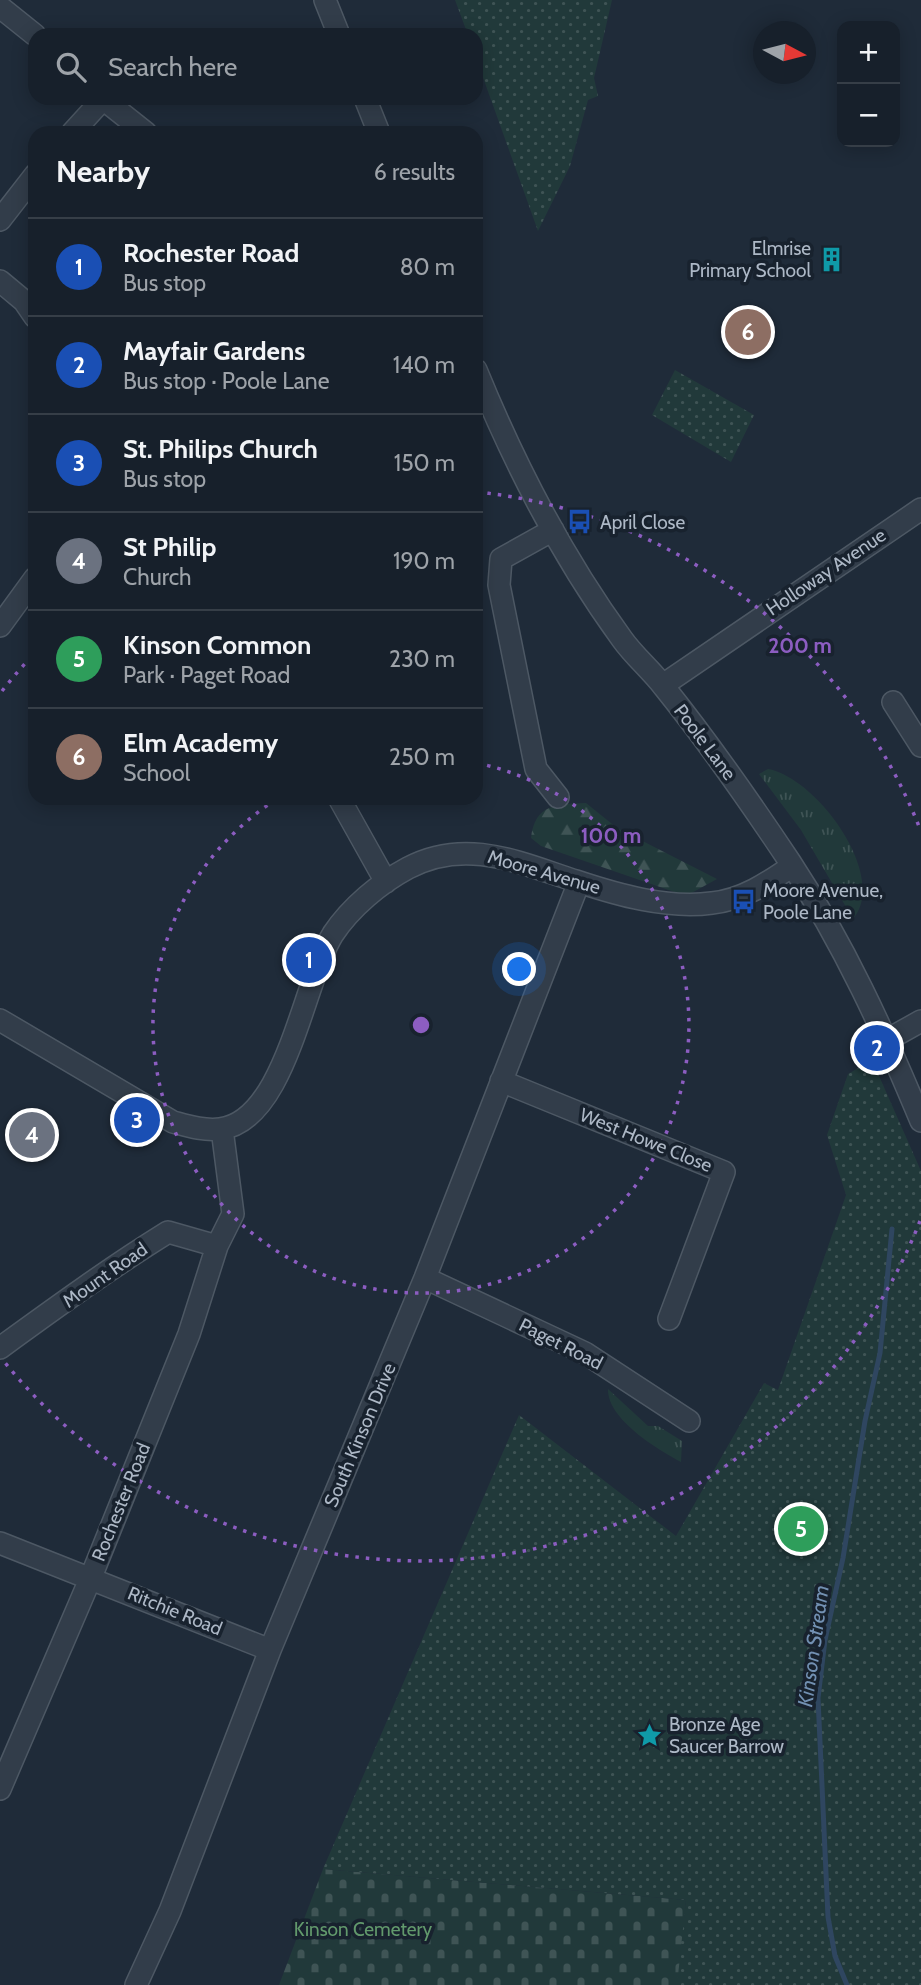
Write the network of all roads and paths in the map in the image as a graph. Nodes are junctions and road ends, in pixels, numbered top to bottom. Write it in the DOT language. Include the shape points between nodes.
graph roads {
  1 [pos="325,0"];
  2 [pos="0,7"];
  3 [pos="336,28"];
  4 [pos="28,29"];
  5 [pos="96,105"];
  6 [pos="111,105"];
  7 [pos="368,105"];
  8 [pos="78,126"];
  9 [pos="137,126"];
  10 [pos="376,126"];
  11 [pos="28,184"];
  12 [pos="0,220"];
  13 [pos="0,281"];
  14 [pos="28,306"];
  15 [pos="483,388"];
  16 [pos="921,509"];
  17 [pos="553,530"];
  18 [pos="28,588"];
  19 [pos="0,626"];
  20 [pos="663,685"];
  21 [pos="893,702"];
  22 [pos="921,746"];
  23 [pos="558,797"];
  24 [pos="343,805"];
  25 [pos="792,866"];
  26 [pos="386,882"];
  27 [pos="579,882"];
  28 [pos="0,1020"];
  29 [pos="921,1021"];
  30 [pos="887,1040"];
  31 [pos="501,1081"];
  32 [pos="921,1121"];
  33 [pos="222,1129"];
  34 [pos="217,1245"];
  35 [pos="425,1278"];
  36 [pos="669,1319"];
  37 [pos="3,1337"];
  38 [pos="689,1421"];
  39 [pos="0,1543"];
  40 [pos="91,1577"];
  41 [pos="270,1650"];
  42 [pos="0,1789"];
  43 [pos="136,1985"];
  1 -- 3 [label="street"];
  2 -- 4 [label="street"];
  5 -- 8 [label="street"];
  6 -- 9 [label="street"];
  7 -- 10 [label="street"];
  11 -- 12 [label="street"];
  13 -- 14 [label="street"];
  15 -- 17 [label="street, Poole Lane"];
  16 -- 20 [label="street, Holloway Avenue"];
  17 -- 20 [label="street, Poole Lane" via="622,640"];
  17 -- 23 [label="street" via="501,559 499,585 536,769"];
  18 -- 19 [label="street"];
  20 -- 25 [label="street, Poole Lane"];
  21 -- 22 [label="street"];
  24 -- 26 [label="street"];
  25 -- 27 [label="street, Moore Avenue" via="754,891 713,903 668,904"];
  25 -- 30 [label="street, Poole Lane" via="859,980"];
  26 -- 27 [label="street, Moore Avenue" via="434,856 471,852 509,858"];
  26 -- 33 [label="street, Moore Avenue" via="354,908 332,935 273,1084 254,1109"];
  27 -- 31 [label="street, South Kinson Drive"];
  28 -- 33 [label="street" via="173,1122"];
  29 -- 30 [label="street"];
  30 -- 32 [label="street, Poole Lane"];
  31 -- 35 [label="street, South Kinson Drive"];
  31 -- 36 [label="street, West Howe Close" via="724,1172"];
  33 -- 34 [label="street, Rochester Road" via="233,1214"];
  34 -- 37 [label="street, Mount Road" via="168,1232"];
  34 -- 40 [label="street, Rochester Road" via="189,1334"];
  35 -- 38 [label="street, Paget Road" via="585,1353"];
  35 -- 41 [label="street, South Kinson Drive"];
  39 -- 40 [label="street, Ritchie Road"];
  40 -- 41 [label="street, Ritchie Road"];
  40 -- 42 [label="street, Rochester Road"];
  41 -- 43 [label="street, South Kinson Drive" via="170,1911"];
}
